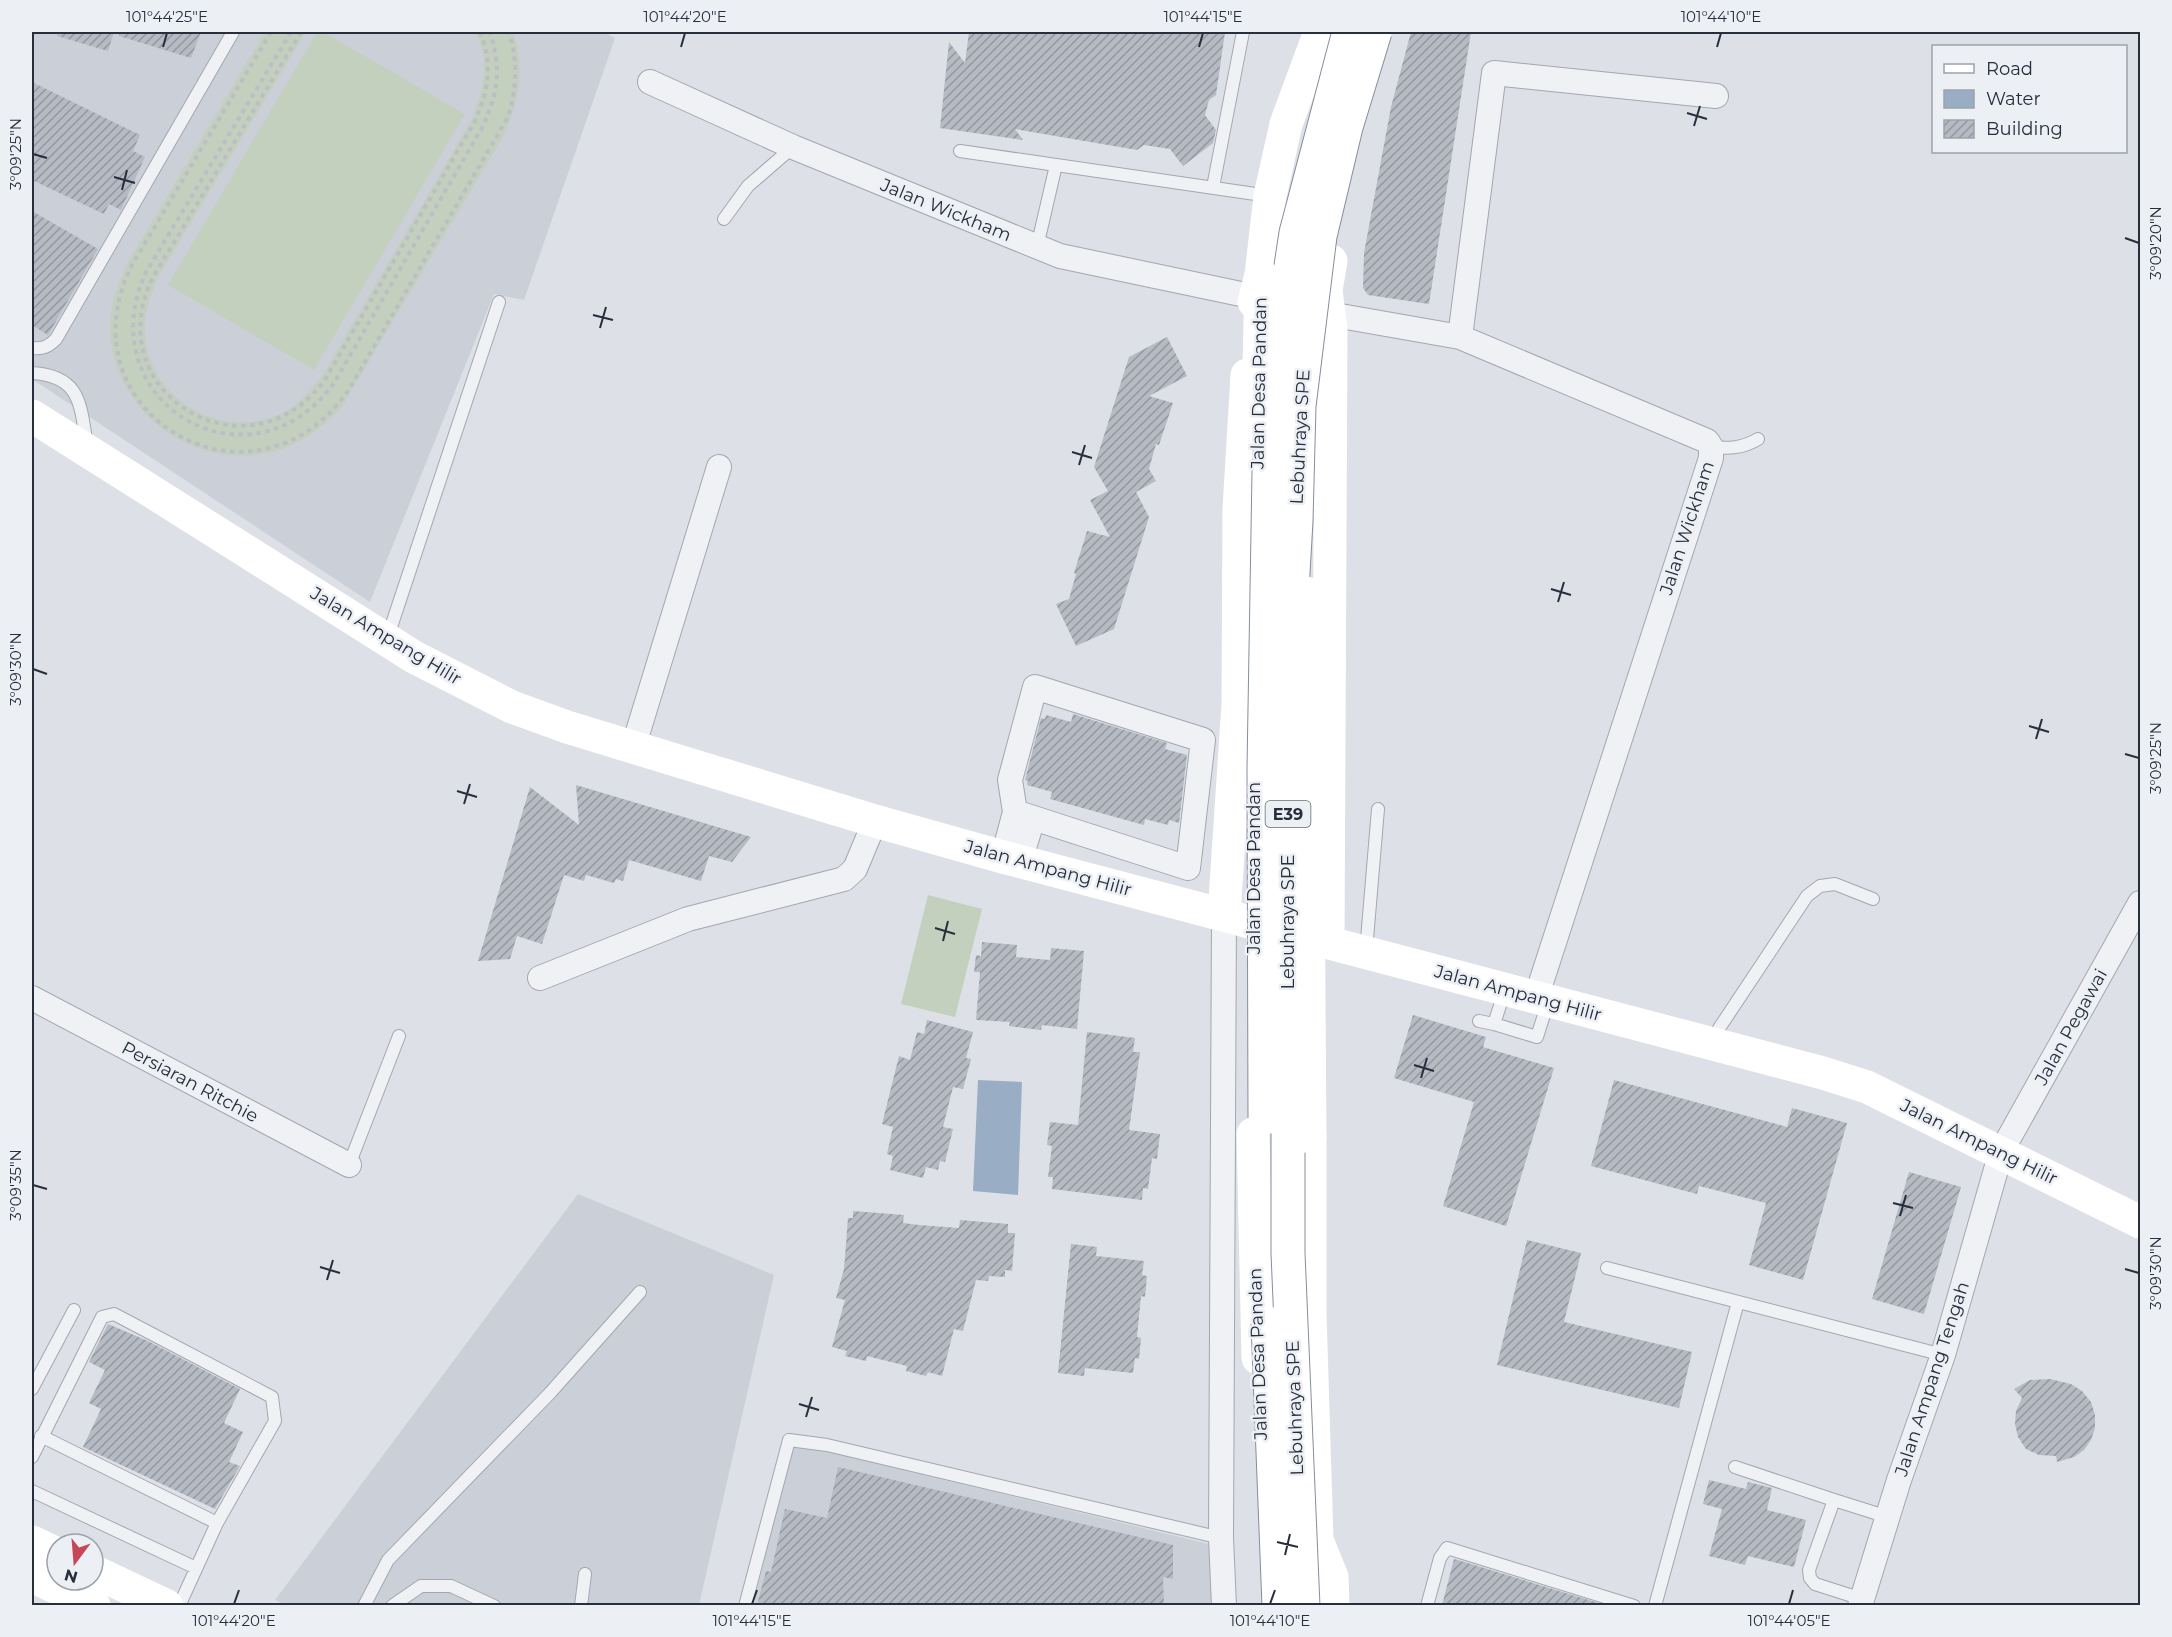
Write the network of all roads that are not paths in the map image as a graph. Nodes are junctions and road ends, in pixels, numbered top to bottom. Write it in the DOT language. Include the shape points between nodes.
graph roads {
  1 [pos="233,32"];
  2 [pos="1243,32"];
  3 [pos="1320,32"];
  4 [pos="1349,32"];
  5 [pos="1376,32"];
  6 [pos="1386,32"];
  7 [pos="650,82"];
  8 [pos="1716,96"];
  9 [pos="793,147"];
  10 [pos="960,151"];
  11 [pos="1056,165"];
  12 [pos="1213,188"];
  13 [pos="1270,196"];
  14 [pos="724,219"];
  15 [pos="1037,247"];
  16 [pos="1258,286"];
  17 [pos="499,302"];
  18 [pos="1328,302"];
  19 [pos="1460,337"];
  20 [pos="32,348"];
  21 [pos="32,373"];
  22 [pos="32,417"];
  23 [pos="1758,439"];
  24 [pos="1712,447"];
  25 [pos="88,451"];
  26 [pos="719,467"];
  27 [pos="387,639"];
  28 [pos="633,748"];
  29 [pos="1378,809"];
  30 [pos="1024,815"];
  31 [pos="875,821"];
  32 [pos="1011,859"];
  33 [pos="1873,899"];
  34 [pos="2140,903"];
  35 [pos="1224,915"];
  36 [pos="1328,942"];
  37 [pos="1366,952"];
  38 [pos="540,978"];
  39 [pos="1504,990"];
  40 [pos="32,998"];
  41 [pos="1542,999"];
  42 [pos="1479,1021"];
  43 [pos="1494,1024"];
  44 [pos="399,1036"];
  45 [pos="1709,1043"];
  46 [pos="2001,1152"];
  47 [pos="349,1166"];
  48 [pos="2140,1222"];
  49 [pos="1607,1268"];
  50 [pos="640,1292"];
  51 [pos="1738,1302"];
  52 [pos="74,1310"];
  53 [pos="1943,1355"];
  54 [pos="32,1389"];
  55 [pos="41,1436"];
  56 [pos="32,1457"];
  57 [pos="1262,1462"];
  58 [pos="1735,1467"];
  59 [pos="32,1491"];
  60 [pos="1834,1500"];
  61 [pos="1888,1517"];
  62 [pos="217,1522"];
  63 [pos="1221,1538"];
  64 [pos="196,1568"];
  65 [pos="585,1574"];
  66 [pos="32,1576"];
  67 [pos="105,1577"];
  68 [pos="1861,1602"];
  69 [pos="94,1605"];
  70 [pos="167,1605"];
  71 [pos="179,1605"];
  72 [pos="364,1605"];
  73 [pos="392,1605"];
  74 [pos="495,1605"];
  75 [pos="581,1605"];
  76 [pos="745,1605"];
  77 [pos="1224,1605"];
  78 [pos="1263,1605"];
  79 [pos="1273,1605"];
  80 [pos="1279,1605"];
  81 [pos="1303,1605"];
  82 [pos="1333,1605"];
  83 [pos="1427,1605"];
  84 [pos="1634,1605"];
  85 [pos="1654,1605"];
  1 -- 20 [label="lane" via="56,339 49,346"];
  2 -- 12 [label="lane"];
  3 -- 13 [label="main road" via="1286,124"];
  4 -- 80 [label="main road, Lebuhraya SPE / E39, bridge" via="1296,232 1275,371 1269,472 1264,768 1265,1254"];
  5 -- 81 [label="main road, Lebuhraya SPE / E39, bridge" via="1346,127 1320,236 1299,406 1288,658 1288,1253"];
  6 -- 18 [label="main road" via="1340,196"];
  7 -- 9 [label="street, Jalan Wickham"];
  8 -- 19 [label="street" via="1494,73"];
  9 -- 14 [label="lane" via="748,186"];
  9 -- 15 [label="street, Jalan Wickham"];
  10 -- 11 [label="lane"];
  11 -- 12 [label="lane"];
  11 -- 15 [label="lane"];
  12 -- 13 [label="lane"];
  13 -- 16 [label="main road"];
  15 -- 16 [label="street, Jalan Wickham" via="1060,256"];
  16 -- 35 [label="main road" via="1239,508 1238,704"];
  16 -- 57 [label="main road, Jalan Desa Pandan, bridge" via="1253,1134"];
  17 -- 27 [label="lane"];
  18 -- 19 [label="street, Jalan Wickham"];
  18 -- 36 [label="main road"];
  18 -- 82 [label="main road, bridge" via="1318,315 1305,604 1310,1313 1317,1540 1332,1577"];
  19 -- 24 [label="street, Jalan Wickham" via="1707,441"];
  21 -- 25 [label="lane" via="60,378 76,394"];
  22 -- 25 [label="main road, Jalan Ampang Hilir"];
  23 -- 24 [label="lane" via="1741,447"];
  24 -- 41 [label="street, Jalan Wickham"];
  25 -- 27 [label="main road, Jalan Ampang Hilir"];
  26 -- 28 [label="street"];
  27 -- 28 [label="main road, Jalan Ampang Hilir" via="463,684 512,706"];
  28 -- 31 [label="main road, Jalan Ampang Hilir"];
  29 -- 37 [label="lane"];
  30 -- 30 [label="street" via="1188,868 1203,740 1035,687 1010,780"];
  30 -- 32 [label="street"];
  31 -- 32 [label="main road, Jalan Ampang Hilir"];
  31 -- 38 [label="street" via="855,869 844,879 687,919"];
  32 -- 35 [label="main road, Jalan Ampang Hilir"];
  33 -- 45 [label="lane" via="1835,884 1820,886 1808,896"];
  34 -- 46 [label="street, Jalan Pegawai"];
  35 -- 36 [label="main road, Jalan Ampang Hilir"];
  35 -- 63 [label="street"];
  36 -- 37 [label="main road, Jalan Ampang Hilir"];
  37 -- 39 [label="main road, Jalan Ampang Hilir"];
  39 -- 41 [label="main road, Jalan Ampang Hilir"];
  39 -- 43 [label="lane"];
  40 -- 47 [label="street, Persiaran Ritchie"];
  41 -- 43 [label="lane" via="1537,1037"];
  41 -- 45 [label="main road, Jalan Ampang Hilir"];
  42 -- 43 [label="lane"];
  44 -- 47 [label="lane"];
  45 -- 46 [label="main road, Jalan Ampang Hilir" via="1867,1088"];
  46 -- 48 [label="main road, Jalan Ampang Hilir"];
  46 -- 53 [label="street, Jalan Ampang Tengah"];
  49 -- 51 [label="lane"];
  50 -- 72 [label="lane" via="550,1393 388,1560"];
  51 -- 53 [label="lane"];
  51 -- 85 [label="lane"];
  52 -- 54 [label="lane"];
  53 -- 61 [label="street, Jalan Ampang Tengah"];
  55 -- 56 [label="lane"];
  55 -- 62 [label="lane"];
  55 -- 62 [label="lane" via="102,1317 114,1314 272,1397 275,1421"];
  57 -- 78 [label="main road, Jalan Desa Pandan"];
  57 -- 79 [label="main road, Jalan Desa Pandan"];
  58 -- 60 [label="lane"];
  59 -- 64 [label="lane"];
  60 -- 61 [label="lane"];
  60 -- 68 [label="lane" via="1809,1570 1810,1578 1815,1584"];
  61 -- 68 [label="street, Jalan Ampang Tengah"];
  62 -- 64 [label="lane"];
  63 -- 76 [label="lane" via="827,1445 789,1440"];
  63 -- 77 [label="street"];
  64 -- 71 [label="lane"];
  65 -- 75 [label="lane"];
  66 -- 69 [label="main road"];
  67 -- 70 [label="main road"];
  73 -- 74 [label="lane" via="422,1586 450,1586"];
  83 -- 84 [label="lane" via="1440,1558 1447,1548"];
}
